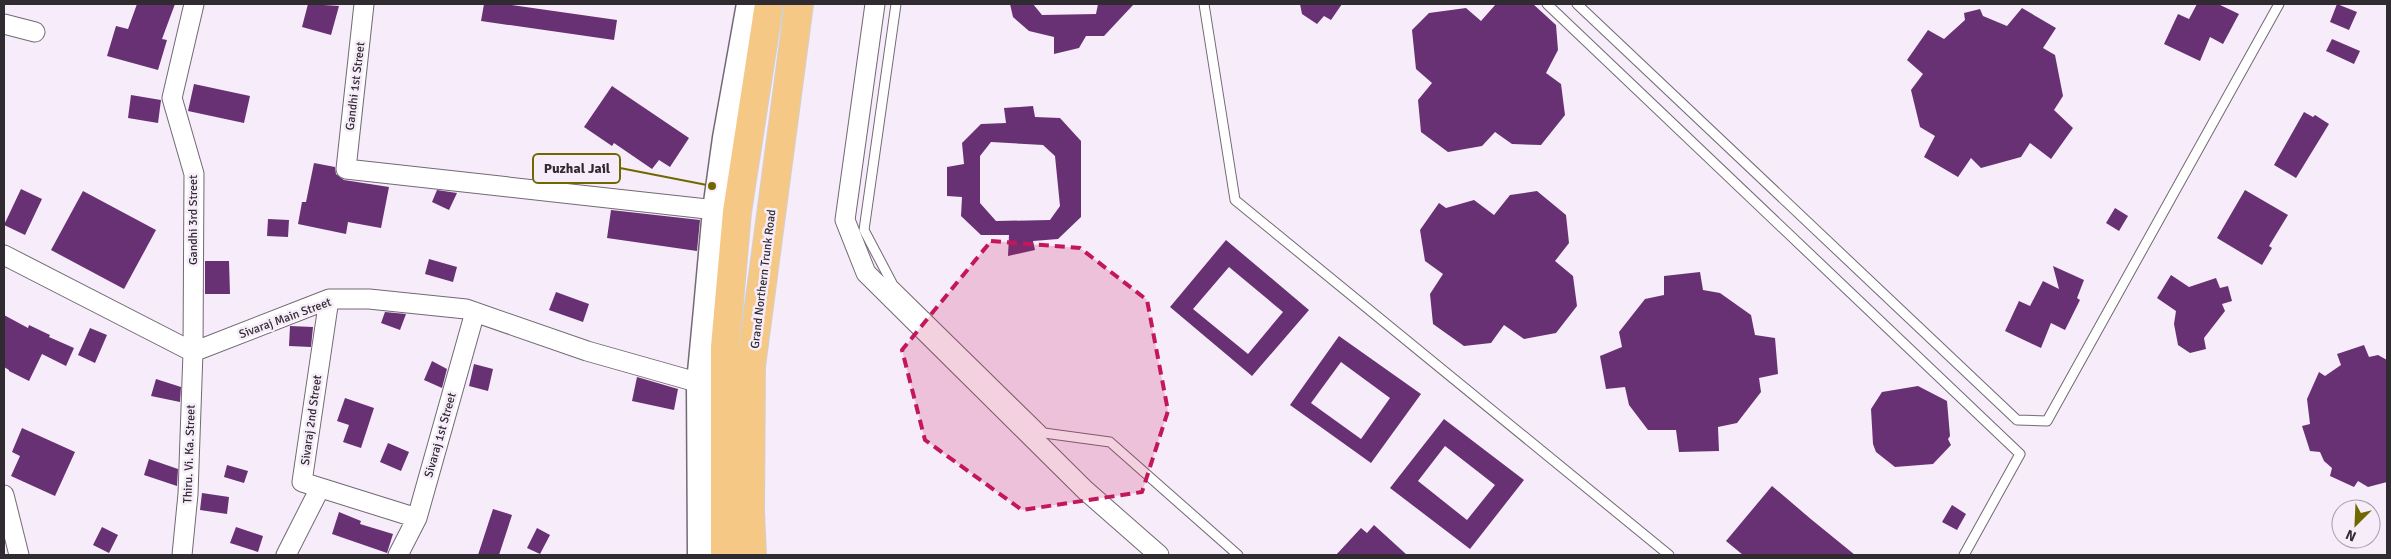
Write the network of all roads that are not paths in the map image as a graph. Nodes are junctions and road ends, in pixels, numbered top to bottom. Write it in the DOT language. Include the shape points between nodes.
graph roads {
  1 [pos="194,4"];
  2 [pos="364,4"];
  3 [pos="750,4"];
  4 [pos="769,4"];
  5 [pos="799,4"];
  6 [pos="875,4"];
  7 [pos="896,4"];
  8 [pos="1204,4"];
  9 [pos="1547,4"];
  10 [pos="1577,4"];
  11 [pos="2280,4"];
  12 [pos="4,24"];
  13 [pos="35,32"];
  14 [pos="716,210"];
  15 [pos="4,255"];
  16 [pos="329,299"];
  17 [pos="475,312"];
  18 [pos="192,352"];
  19 [pos="700,383"];
  20 [pos="320,488"];
  21 [pos="4,495"];
  22 [pos="417,518"];
  23 [pos="19,555"];
  24 [pos="182,555"];
  25 [pos="286,555"];
  26 [pos="398,555"];
  27 [pos="701,555"];
  28 [pos="726,555"];
  29 [pos="752,555"];
  30 [pos="1159,555"];
  31 [pos="1238,555"];
  32 [pos="1669,555"];
  33 [pos="1964,555"];
  1 -- 18 [label="street, Gandhi 3rd Street" via="172,98 194,174"];
  2 -- 14 [label="street, Gandhi 1st Street" via="346,169"];
  3 -- 14 [label="street"];
  4 -- 28 [label="highway" via="737,212 725,347"];
  5 -- 29 [label="highway, Grand Northern Trunk Road" via="751,366"];
  6 -- 30 [label="street" via="845,220 866,273 1085,490"];
  7 -- 31 [label="lane" via="864,230 893,286 1044,433 1110,442"];
  8 -- 32 [label="lane" via="1235,200"];
  9 -- 33 [label="lane" via="2020,454"];
  10 -- 11 [label="lane" via="2017,420 2047,421"];
  12 -- 13 [label="street"];
  14 -- 19 [label="street"];
  15 -- 18 [label="street"];
  16 -- 17 [label="street, Sivaraj Main Street" via="370,299"];
  16 -- 18 [label="street, Sivaraj Main Street"];
  16 -- 20 [label="street, Sivaraj 2nd Street" via="302,482"];
  17 -- 19 [label="street, Sivaraj Main Street" via="587,351"];
  17 -- 22 [label="street, Sivaraj 1st Street"];
  18 -- 24 [label="street, Thiru. Vi. Ka. Street" via="188,494"];
  19 -- 27 [label="street"];
  20 -- 22 [label="street, Sivaraj 2nd Street"];
  20 -- 25 [label="street"];
  21 -- 23 [label="street"];
  22 -- 26 [label="street, Sivaraj 1st Street"];
}
